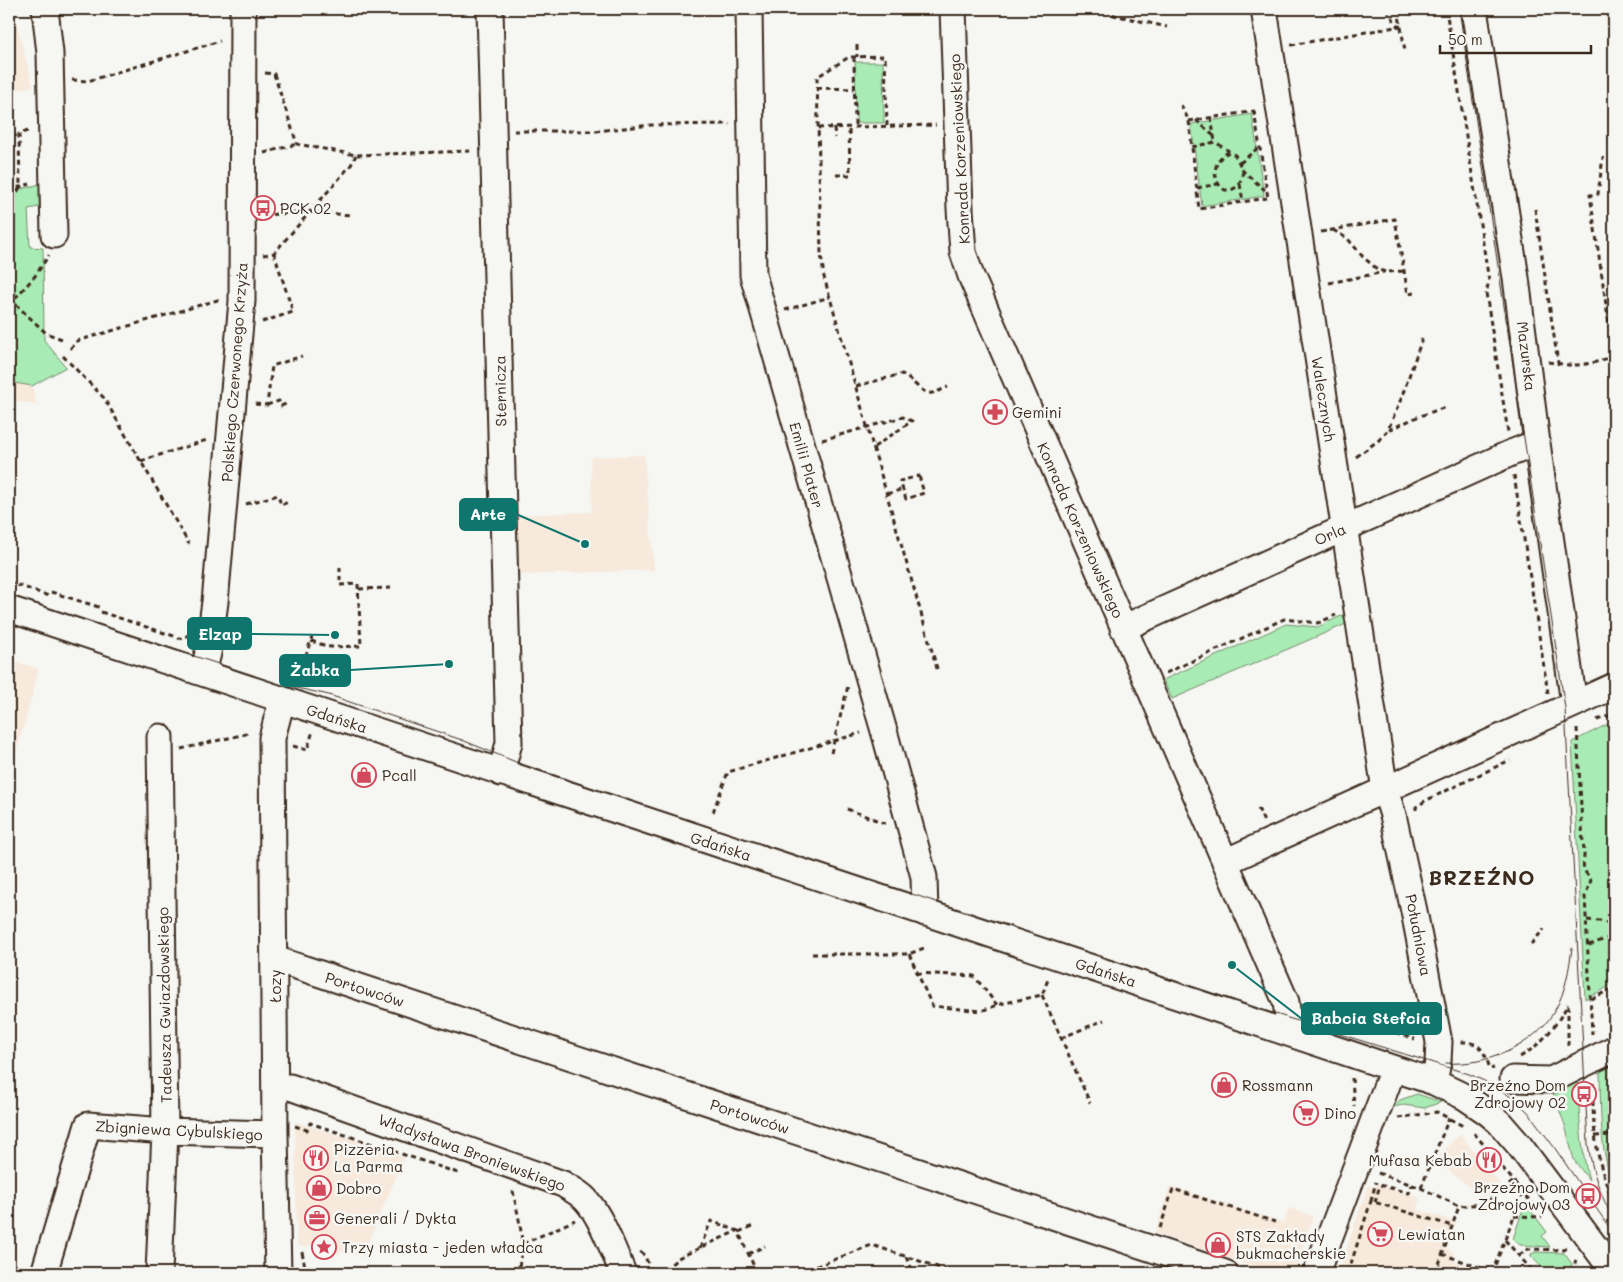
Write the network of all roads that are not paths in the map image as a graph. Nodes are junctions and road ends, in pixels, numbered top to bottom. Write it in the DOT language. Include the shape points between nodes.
graph roads {
  1 [pos="45,9"];
  2 [pos="243,9"];
  3 [pos="490,9"];
  4 [pos="749,9"];
  5 [pos="953,9"];
  6 [pos="1264,9"];
  7 [pos="1474,9"];
  8 [pos="53,242"];
  9 [pos="1537,443"];
  10 [pos="1344,527"];
  11 [pos="9,609"];
  12 [pos="1123,628"];
  13 [pos="203,674"];
  14 [pos="1607,689"];
  15 [pos="282,700"];
  16 [pos="1577,711"];
  17 [pos="161,745"];
  18 [pos="501,773"];
  19 [pos="1385,790"];
  20 [pos="1225,862"];
  21 [pos="925,913"];
  22 [pos="275,959"];
  23 [pos="1285,1032"];
  24 [pos="1604,1055"];
  25 [pos="1509,1068"];
  26 [pos="1394,1069"];
  27 [pos="1434,1082"];
  28 [pos="275,1088"];
  29 [pos="283,1129"];
  30 [pos="165,1131"];
  31 [pos="1614,1272"];
  32 [pos="44,1273"];
  33 [pos="159,1273"];
  34 [pos="278,1273"];
  35 [pos="624,1273"];
  36 [pos="1225,1273"];
  37 [pos="1316,1273"];
  1 -- 8 [label="street" via="50,53"];
  2 -- 13 [label="street, Polskiego Czerwonego Krzyża" via="242,301 215,602"];
  3 -- 18 [label="street, Sternicza" via="509,743"];
  4 -- 21 [label="street, Emilii Plater" via="753,275 924,877"];
  5 -- 12 [label="street, Konrada Korzeniowskiego" via="963,252"];
  6 -- 10 [label="street, Walecznych"];
  7 -- 9 [label="street, Mazurska" via="1516,278"];
  9 -- 10 [label="street, Orla"];
  9 -- 16 [label="street, Mazurska"];
  10 -- 12 [label="street, Orla"];
  10 -- 19 [label="street, Walecznych"];
  11 -- 13 [label="street, Gdańska"];
  12 -- 20 [label="street, Konrada Korzeniowskiego"];
  13 -- 15 [label="street, Gdańska"];
  14 -- 16 [label="street"];
  15 -- 18 [label="street, Gdańska"];
  15 -- 22 [label="street, Łozy" via="272,738"];
  16 -- 19 [label="street"];
  17 -- 30 [label="street, Tadeusza Gwiazdowskiego"];
  18 -- 21 [label="street, Gdańska"];
  19 -- 20 [label="street"];
  19 -- 27 [label="street, Południowa" via="1414,911 1439,1042"];
  20 -- 23 [label="street, Konrada Korzeniowskiego" via="1286,1002 1288,1018"];
  21 -- 23 [label="street, Gdańska"];
  22 -- 28 [label="street, Łozy"];
  22 -- 36 [label="street, Portowców"];
  23 -- 26 [label="street, Gdańska"];
  24 -- 25 [label="street" via="1551,1080"];
  26 -- 27 [label="street, Gdańska"];
  26 -- 37 [label="street"];
  27 -- 31 [label="street, Gdańska" via="1465,1097 1498,1122 1519,1145"];
  28 -- 29 [label="street, Łozy"];
  28 -- 35 [label="street, Władysława Broniewskiego" via="290,1087 563,1184 591,1206"];
  29 -- 30 [label="street, Zbigniewa Cybulskiego"];
  29 -- 34 [label="street, Łozy"];
  30 -- 32 [label="street, Zbigniewa Cybulskiego" via="88,1125"];
  30 -- 33 [label="street, Tadeusza Gwiazdowskiego"];
}
